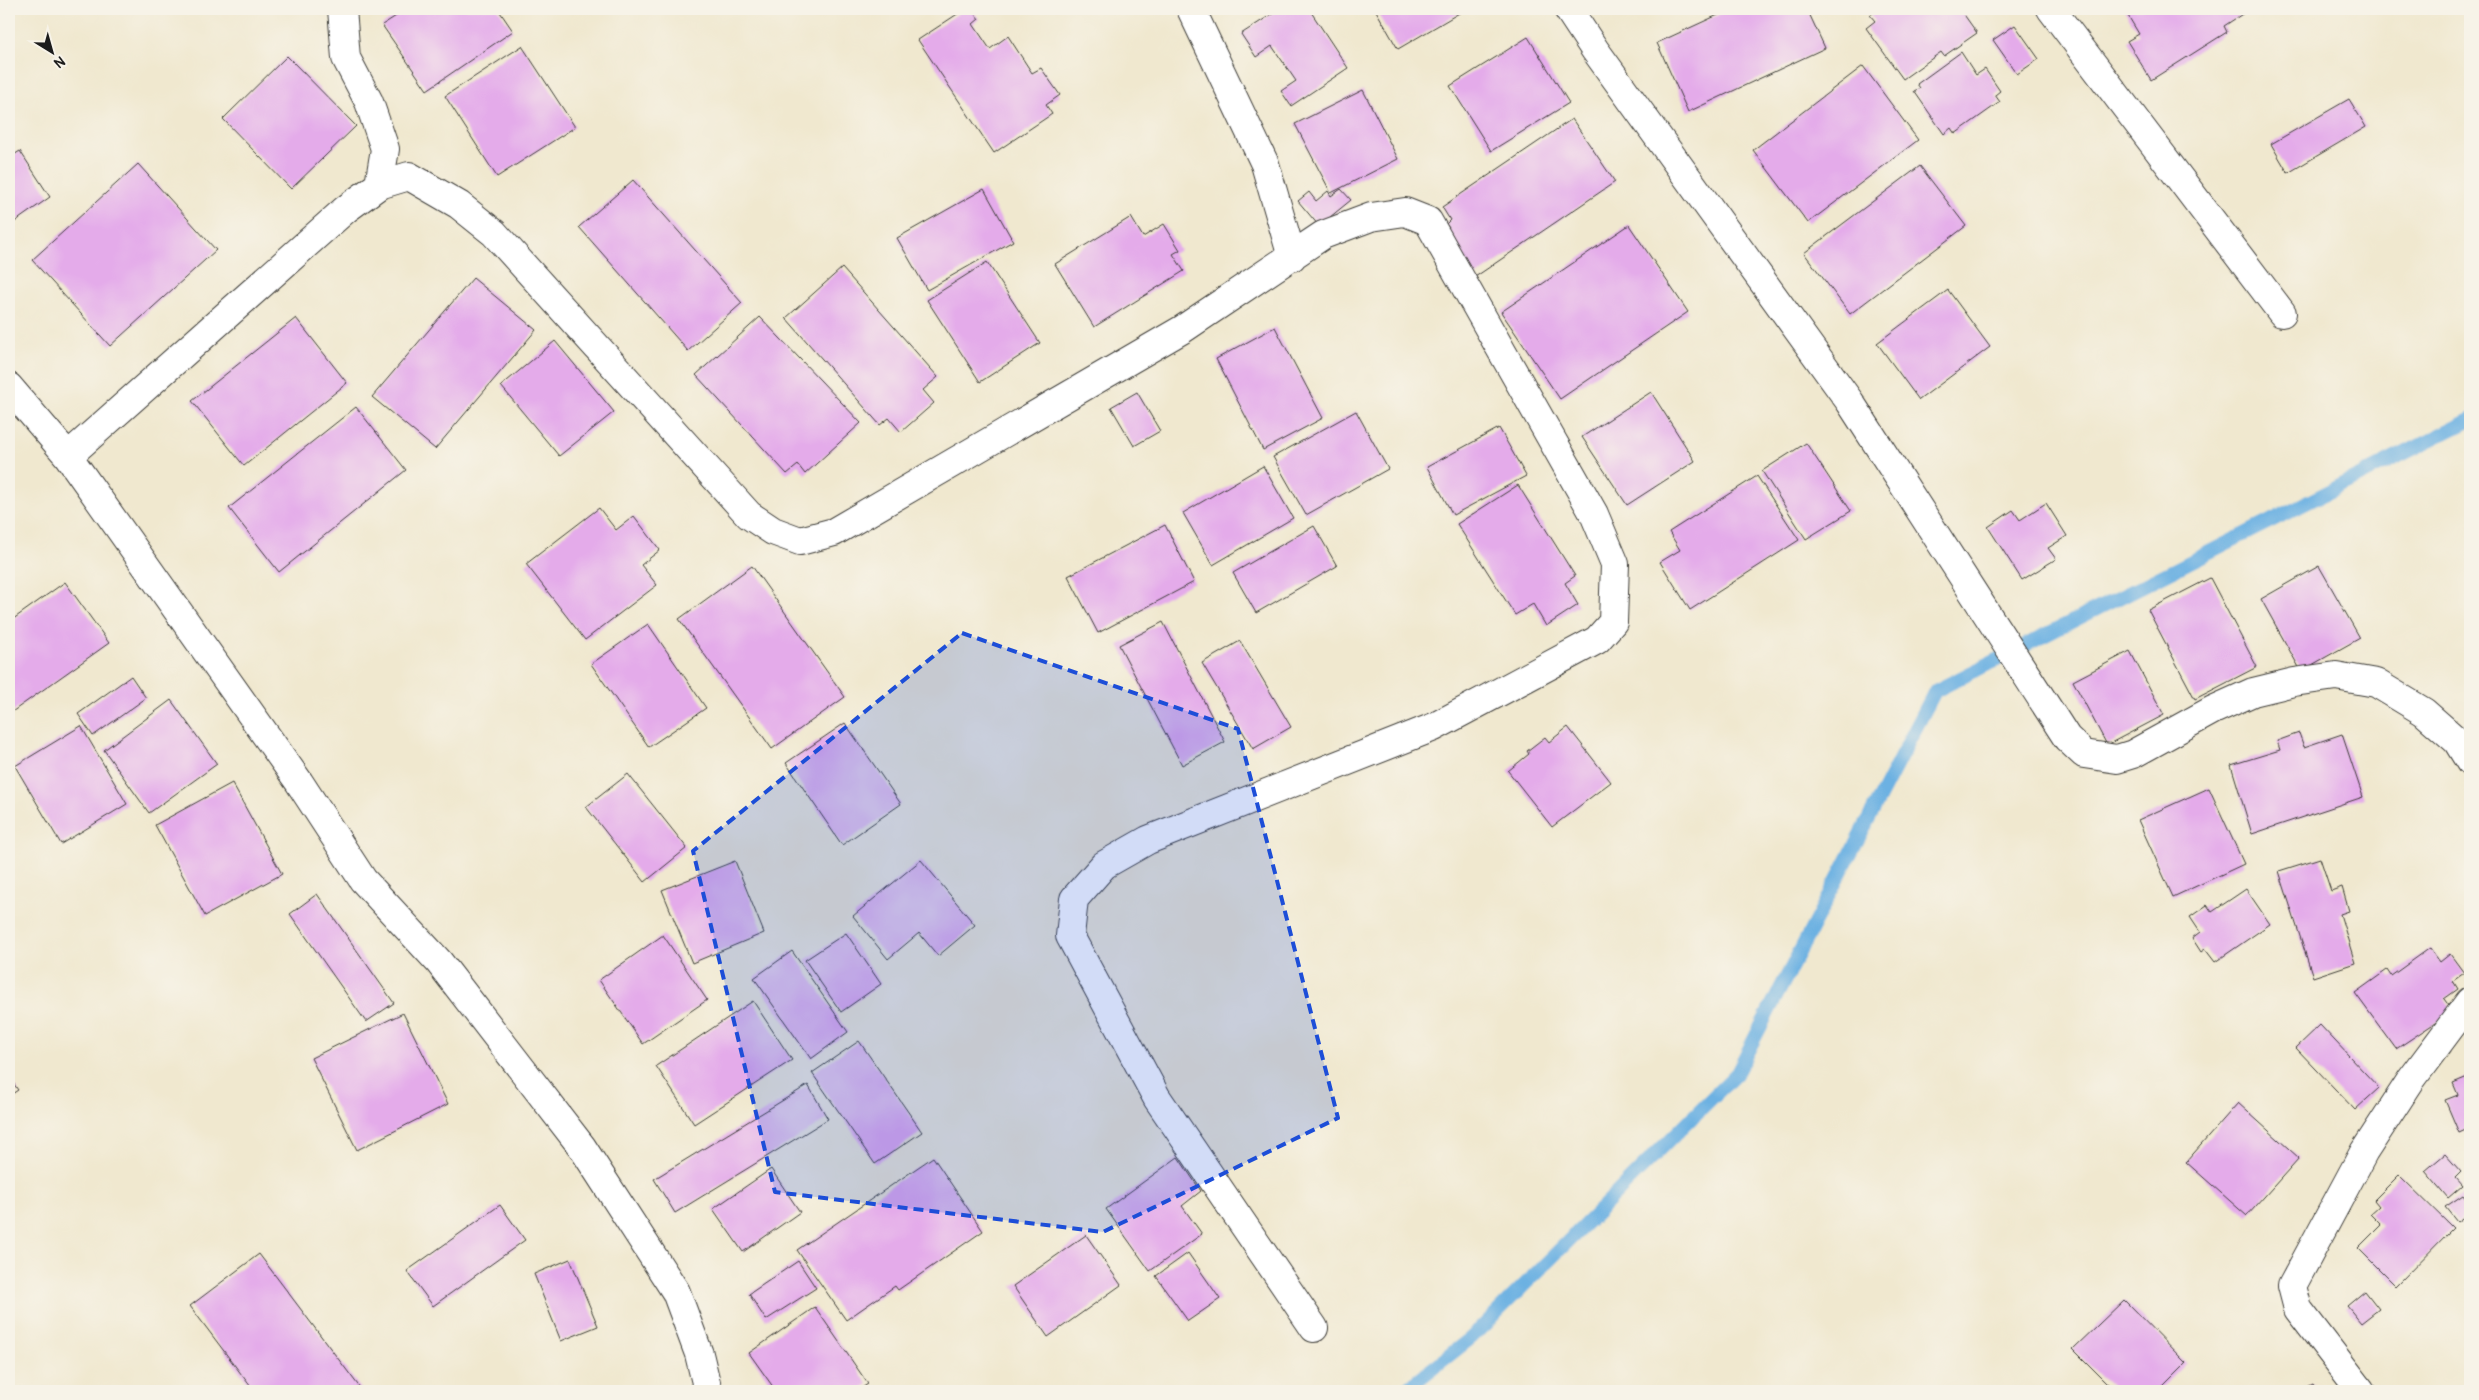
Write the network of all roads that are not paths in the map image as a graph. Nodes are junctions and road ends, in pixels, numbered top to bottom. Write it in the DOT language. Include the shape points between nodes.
graph roads {
  1 [pos="342,9"];
  2 [pos="1190,9"];
  3 [pos="1568,9"];
  4 [pos="2051,9"];
  5 [pos="379,185"];
  6 [pos="1292,257"];
  7 [pos="2282,312"];
  8 [pos="9,387"];
  9 [pos="68,456"];
  10 [pos="2466,744"];
  11 [pos="2470,1001"];
  12 [pos="1314,1328"];
  13 [pos="708,1391"];
  14 [pos="2362,1391"];
  1 -- 5 [label="street" via="346,58 369,102 385,149"];
  2 -- 6 [label="street" via="1264,164"];
  3 -- 10 [label="street" via="1850,402 2067,738 2084,754 2117,760 2252,692 2336,676 2376,682 2424,712"];
  4 -- 7 [label="street"];
  5 -- 6 [label="street" via="409,176 459,205 494,233 749,515 773,531 800,541 834,532 1183,329"];
  5 -- 9 [label="street" via="346,209"];
  6 -- 12 [label="street" via="1323,235 1371,217 1405,212 1428,221 1594,514 1615,564 1613,622 1597,640 1434,727 1148,840 1104,865 1074,899 1070,936 1157,1098"];
  8 -- 9 [label="street"];
  9 -- 13 [label="street" via="299,782 363,880 439,962 582,1147 676,1292 699,1354"];
  11 -- 14 [label="street" via="2411,1080 2364,1152 2292,1286 2298,1309"];
}
